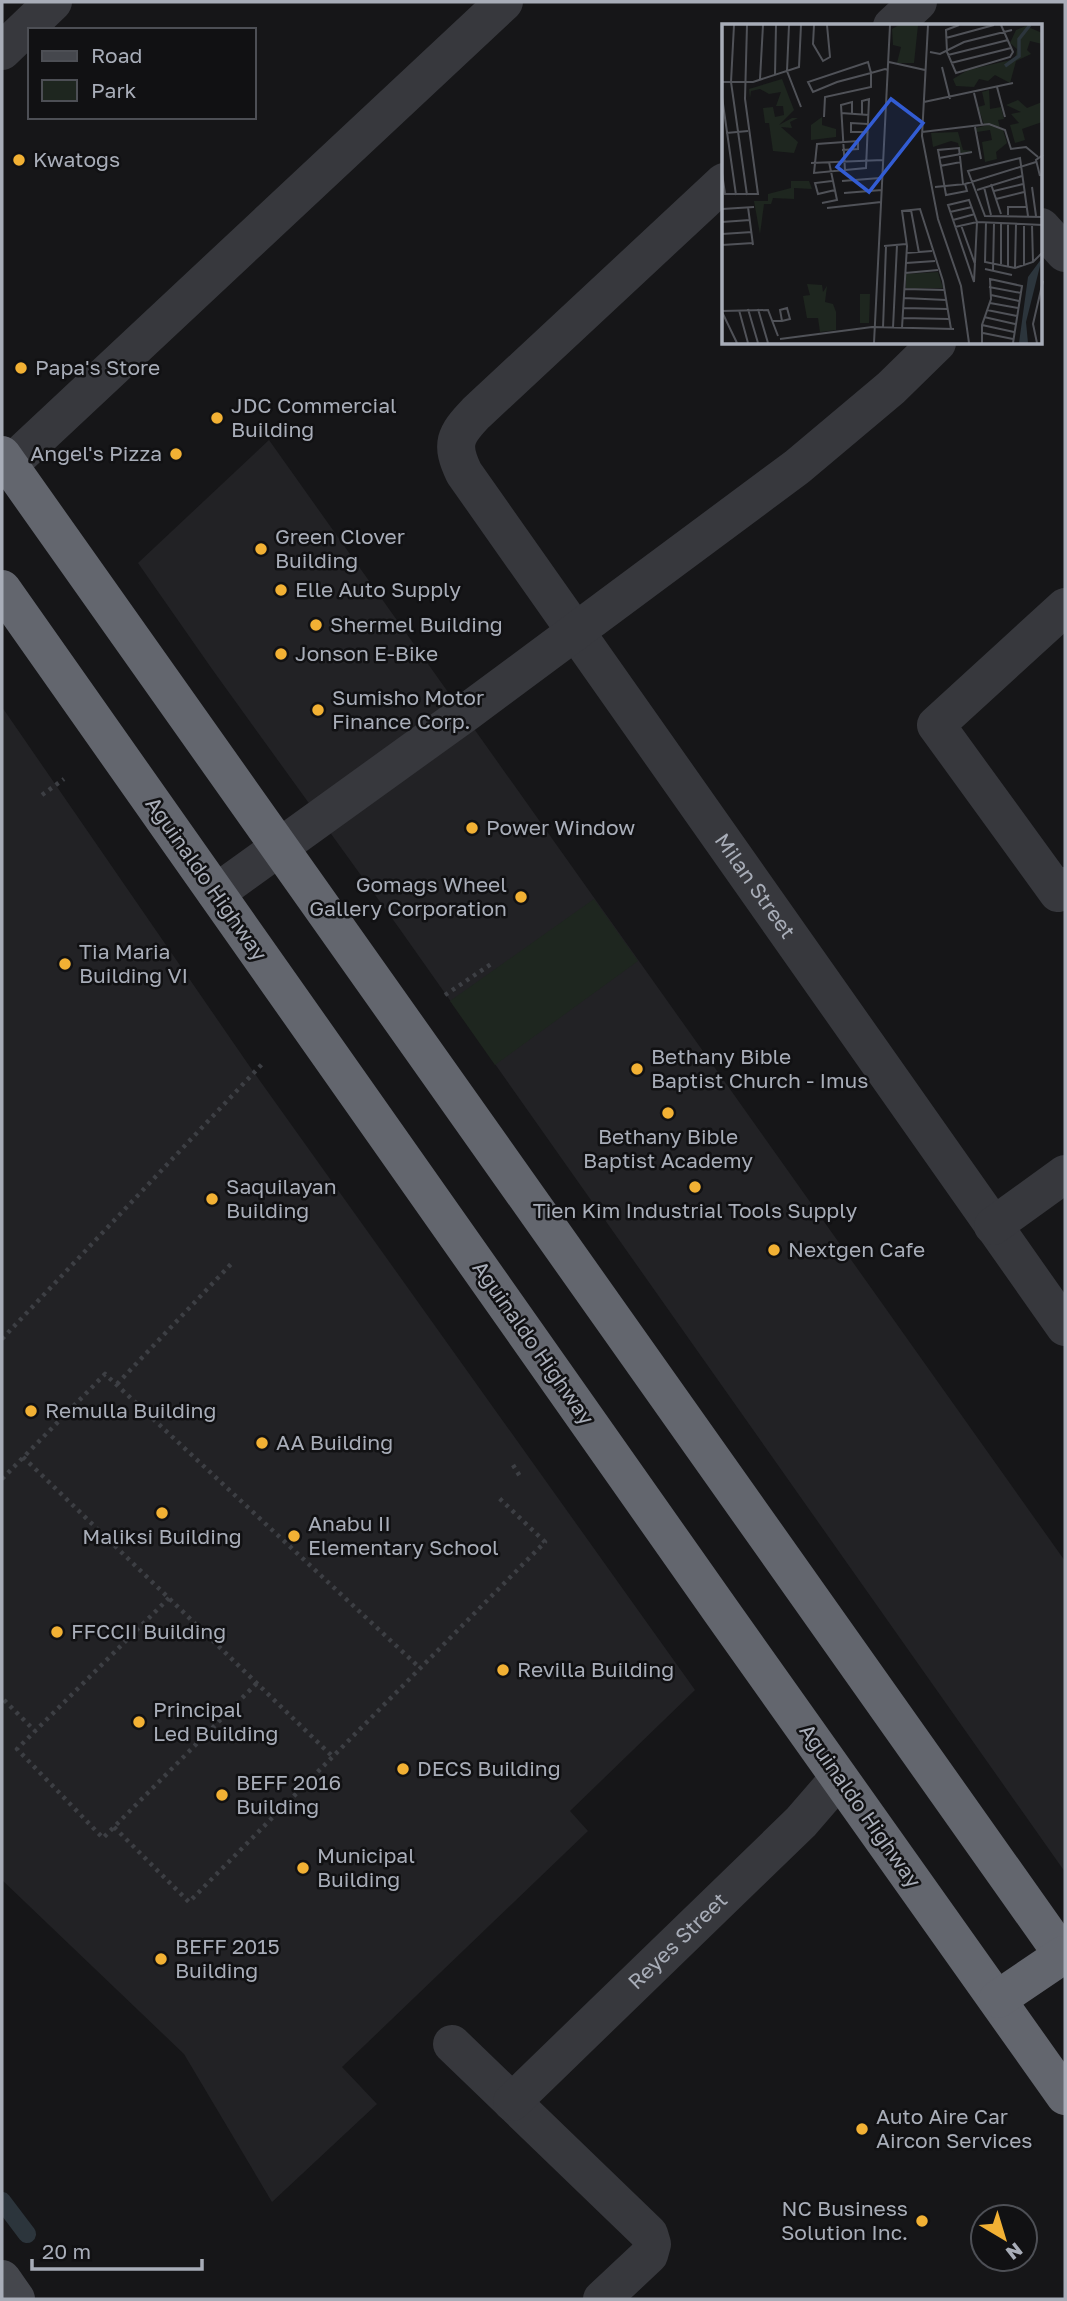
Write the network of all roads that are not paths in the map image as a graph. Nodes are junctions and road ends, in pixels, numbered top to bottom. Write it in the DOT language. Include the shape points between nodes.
graph roads {
  1 [pos="53,2"];
  2 [pos="504,2"];
  3 [pos="918,2"];
  4 [pos="894,24"];
  5 [pos="2,51"];
  6 [pos="722,184"];
  7 [pos="935,345"];
  8 [pos="6,460"];
  9 [pos="2,589"];
  10 [pos="1065,607"];
  11 [pos="576,632"];
  12 [pos="279,847"];
  13 [pos="1065,886"];
  14 [pos="216,893"];
  15 [pos="1065,1174"];
  16 [pos="993,1226"];
  17 [pos="1065,1327"];
  18 [pos="839,1777"];
  19 [pos="1064,1957"];
  20 [pos="998,2000"];
  21 [pos="452,2045"];
  22 [pos="1065,2096"];
  23 [pos="512,2102"];
  24 [pos="2,2279"];
  25 [pos="16,2299"];
  26 [pos="601,2299"];
  1 -- 5 [label="street"];
  2 -- 8 [label="street"];
  3 -- 4 [label="street"];
  6 -- 11 [label="street, Milan Street" via="476,413 455,440 456,457 464,473"];
  7 -- 11 [label="street" via="797,467"];
  8 -- 12 [label="highway"];
  9 -- 14 [label="highway, Aguinaldo Highway"];
  10 -- 13 [label="street" via="936,725 1058,893"];
  11 -- 12 [label="street"];
  11 -- 16 [label="street, Milan Street"];
  12 -- 14 [label="street"];
  12 -- 19 [label="highway"];
  14 -- 18 [label="highway, Aguinaldo Highway"];
  15 -- 16 [label="street"];
  16 -- 17 [label="street, Milan Street"];
  18 -- 20 [label="highway, Aguinaldo Highway"];
  18 -- 23 [label="street, Reyes Street" via="801,1822"];
  19 -- 20 [label="highway"];
  20 -- 22 [label="highway, Aguinaldo Highway"];
  21 -- 23 [label="street"];
  23 -- 26 [label="street" via="649,2234 649,2255"];
  24 -- 25 [label="street"];
}
